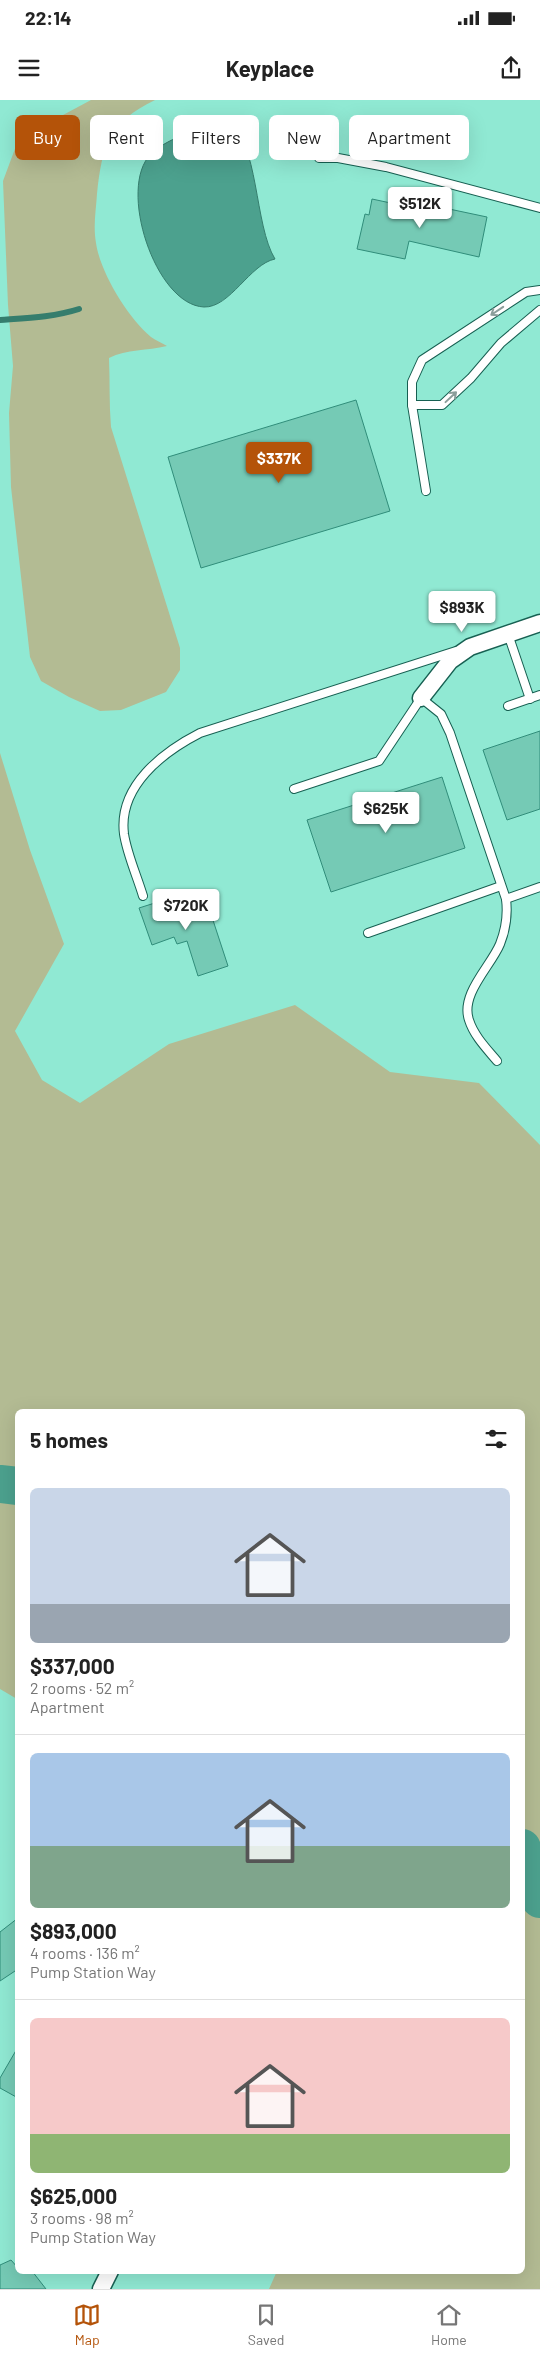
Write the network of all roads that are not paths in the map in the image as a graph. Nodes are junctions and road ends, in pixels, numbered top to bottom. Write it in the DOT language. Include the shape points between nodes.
graph roads {
  1 [pos="339,160"];
  2 [pos="540,208"];
  3 [pos="540,290"];
  4 [pos="540,310"];
  5 [pos="412,405"];
  6 [pos="426,491"];
  7 [pos="540,623"];
  8 [pos="508,634"];
  9 [pos="470,646"];
  10 [pos="540,695"];
  11 [pos="422,698"];
  12 [pos="530,699"];
  13 [pos="508,706"];
  14 [pos="294,789"];
  15 [pos="501,886"];
  16 [pos="540,887"];
  17 [pos="143,896"];
  18 [pos="506,898"];
  19 [pos="368,933"];
  20 [pos="497,1061"];
  21 [pos="108,2274"];
  22 [pos="101,2289"];
  1 -- 2 [label="lane" via="437,179"];
  3 -- 5 [label="lane, one-way" via="526,292 422,360 412,382"];
  5 -- 4 [label="lane, one-way" via="442,406 501,343"];
  5 -- 6 [label="lane"];
  7 -- 8 [label="street"];
  8 -- 9 [label="street"];
  8 -- 12 [label="lane"];
  9 -- 11 [label="street" via="450,661"];
  9 -- 17 [label="lane" via="200,733 156,761 146,770 135,790 124,822 124,834"];
  10 -- 12 [label="lane"];
  11 -- 14 [label="lane" via="379,761"];
  11 -- 15 [label="lane" via="441,714 450,733"];
  12 -- 13 [label="lane"];
  15 -- 18 [label="lane"];
  15 -- 19 [label="lane"];
  16 -- 18 [label="lane"];
  18 -- 20 [label="lane" via="506,927 470,996 468,1007 468,1019 474,1031"];
  21 -- 22 [label="street"];
}
